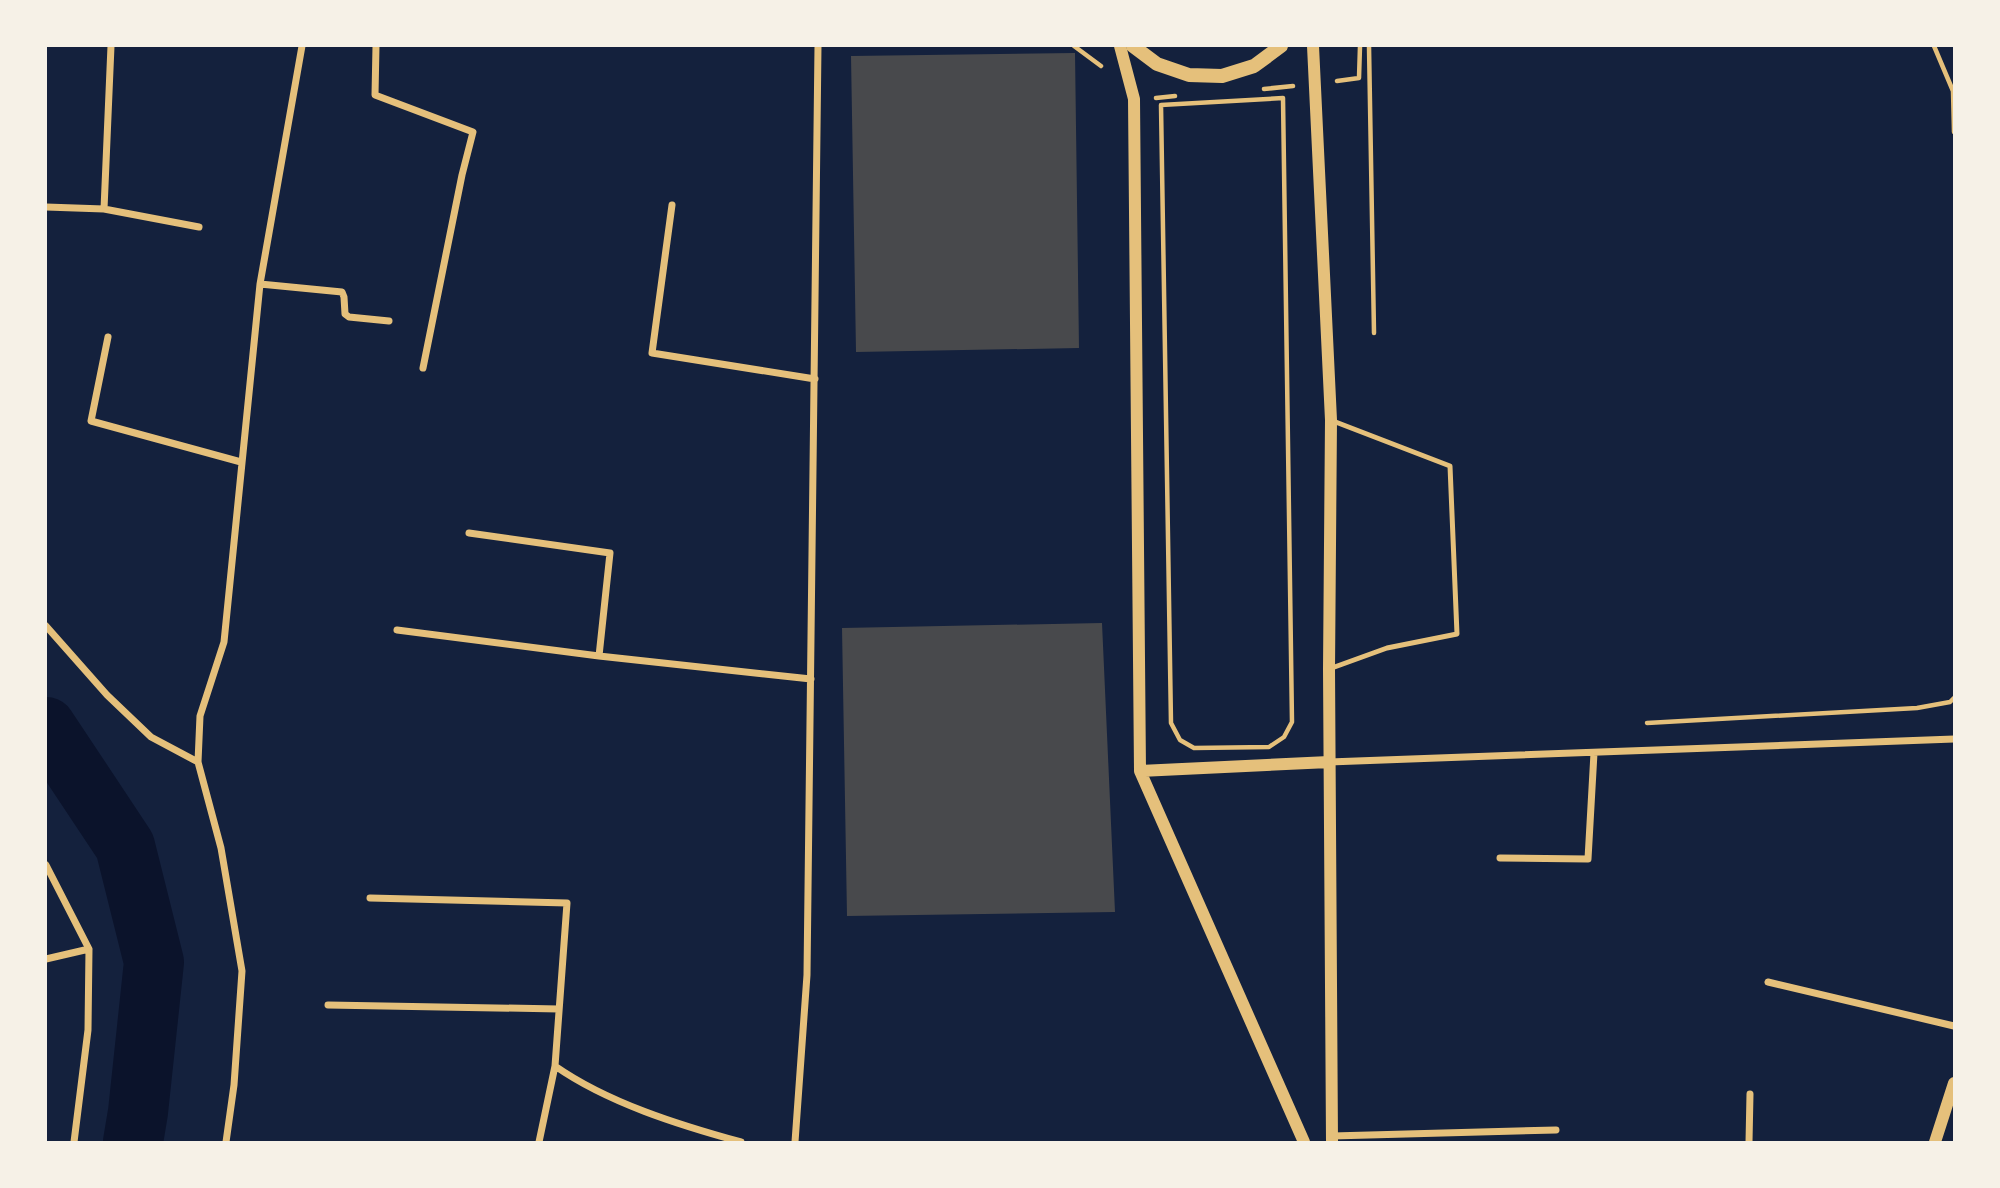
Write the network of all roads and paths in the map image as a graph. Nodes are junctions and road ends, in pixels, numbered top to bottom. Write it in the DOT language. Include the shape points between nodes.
graph roads {
  1 [pos="111,46"];
  2 [pos="302,46"];
  3 [pos="376,46"];
  4 [pos="818,46"];
  5 [pos="1120,46"];
  6 [pos="1133,46"];
  7 [pos="1281,46"];
  8 [pos="1313,46"];
  9 [pos="1369,46"];
  10 [pos="1934,46"];
  11 [pos="1161,105"];
  12 [pos="1955,132"];
  13 [pos="672,205"];
  14 [pos="46,206"];
  15 [pos="104,209"];
  16 [pos="199,227"];
  17 [pos="260,284"];
  18 [pos="389,321"];
  19 [pos="1374,333"];
  20 [pos="108,337"];
  21 [pos="423,368"];
  22 [pos="815,379"];
  23 [pos="1331,420"];
  24 [pos="241,462"];
  25 [pos="469,533"];
  26 [pos="46,626"];
  27 [pos="397,630"];
  28 [pos="599,656"];
  29 [pos="1329,669"];
  30 [pos="811,679"];
  31 [pos="1955,698"];
  32 [pos="1647,723"];
  33 [pos="1955,739"];
  34 [pos="1594,753"];
  35 [pos="198,762"];
  36 [pos="1329,762"];
  37 [pos="1140,771"];
  38 [pos="1500,858"];
  39 [pos="46,865"];
  40 [pos="370,898"];
  41 [pos="89,949"];
  42 [pos="46,959"];
  43 [pos="1768,982"];
  44 [pos="328,1005"];
  45 [pos="559,1009"];
  46 [pos="1955,1026"];
  47 [pos="555,1066"];
  48 [pos="1955,1083"];
  49 [pos="1750,1094"];
  50 [pos="1556,1130"];
  51 [pos="1332,1139"];
  52 [pos="74,1143"];
  53 [pos="226,1143"];
  54 [pos="539,1143"];
  55 [pos="741,1143"];
  56 [pos="795,1143"];
  57 [pos="1304,1143"];
  58 [pos="1749,1143"];
  59 [pos="1935,1143"];
  1 -- 15 [label="street"];
  2 -- 17 [label="street"];
  3 -- 21 [label="street" via="375,95 473,132"];
  4 -- 22 [label="street"];
  5 -- 37 [label="street" via="1134,99"];
  6 -- 7 [label="main road" via="1157,64 1178,72 1222,76 1254,66"];
  8 -- 23 [label="street"];
  9 -- 19 [label="path"];
  10 -- 12 [label="path" via="1953,91"];
  11 -- 11 [label="path" via="1171,723 1181,740 1194,748 1269,747 1284,737 1293,722 1283,98"];
  13 -- 22 [label="street" via="652,353"];
  14 -- 15 [label="street"];
  15 -- 16 [label="street"];
  17 -- 18 [label="street" via="342,292 349,317"];
  17 -- 24 [label="street"];
  20 -- 24 [label="street" via="91,421"];
  22 -- 30 [label="street"];
  23 -- 29 [label="street"];
  23 -- 29 [label="lane" via="1450,466 1457,634 1387,648"];
  24 -- 35 [label="street" via="224,642 200,716"];
  25 -- 28 [label="street" via="610,553"];
  26 -- 35 [label="street" via="151,737"];
  27 -- 28 [label="street"];
  28 -- 30 [label="street"];
  29 -- 36 [label="street"];
  30 -- 56 [label="street" via="807,975"];
  31 -- 32 [label="path" via="1917,708"];
  33 -- 34 [label="street"];
  34 -- 36 [label="street"];
  34 -- 38 [label="street" via="1588,859"];
  35 -- 53 [label="street" via="221,848 242,971"];
  36 -- 37 [label="street"];
  36 -- 51 [label="street"];
  37 -- 57 [label="street"];
  39 -- 41 [label="street"];
  40 -- 45 [label="street" via="567,903"];
  41 -- 42 [label="street"];
  41 -- 52 [label="street" via="88,1030"];
  43 -- 46 [label="street"];
  44 -- 45 [label="street"];
  45 -- 47 [label="street"];
  47 -- 54 [label="street"];
  47 -- 55 [label="street" via="574,1080 649,1113"];
  48 -- 59 [label="street"];
  49 -- 58 [label="street"];
  50 -- 51 [label="street"];
}
